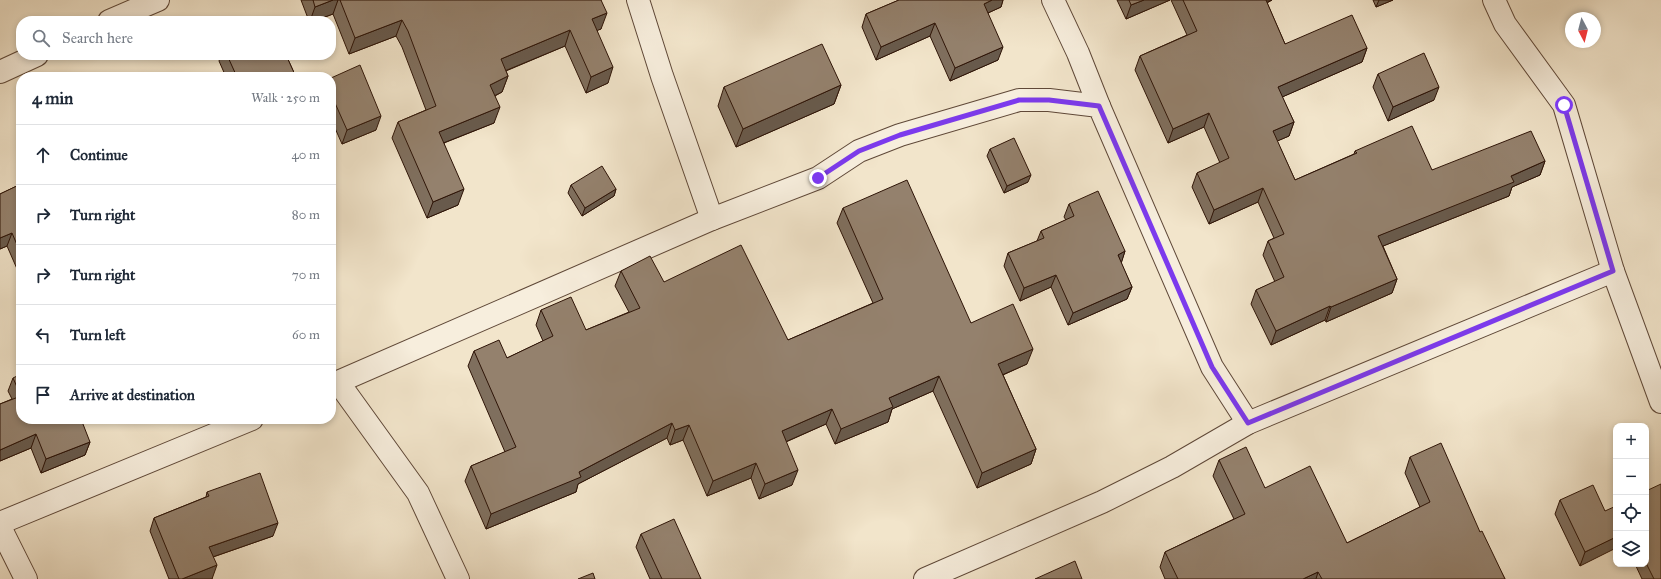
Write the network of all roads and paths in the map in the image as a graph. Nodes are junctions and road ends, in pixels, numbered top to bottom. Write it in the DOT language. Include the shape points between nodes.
graph roads {
  1 [pos="158,0"];
  2 [pos="638,0"];
  3 [pos="1053,0"];
  4 [pos="1494,0"];
  5 [pos="121,16"];
  6 [pos="26,60"];
  7 [pos="0,72"];
  8 [pos="1099,106"];
  9 [pos="712,219"];
  10 [pos="1613,271"];
  11 [pos="336,383"];
  12 [pos="336,384"];
  13 [pos="1661,402"];
  14 [pos="1248,423"];
  15 [pos="240,424"];
  16 [pos="0,523"];
  17 [pos="0,527"];
  18 [pos="26,579"];
  19 [pos="458,579"];
  20 [pos="925,579"];
  1 -- 5 [label="street"];
  2 -- 9 [label="street"];
  3 -- 8 [label="street"];
  4 -- 10 [label="street" via="1505,24 1564,105"];
  6 -- 7 [label="street"];
  8 -- 9 [label="street" via="1049,100 1019,100 915,130 859,151 818,178"];
  8 -- 14 [label="street" via="1212,367"];
  9 -- 11 [label="street"];
  10 -- 13 [label="street"];
  10 -- 14 [label="street"];
  12 -- 19 [label="street" via="418,493"];
  14 -- 20 [label="street" via="1172,467 1102,502"];
  15 -- 16 [label="street"];
  17 -- 18 [label="street"];
}
